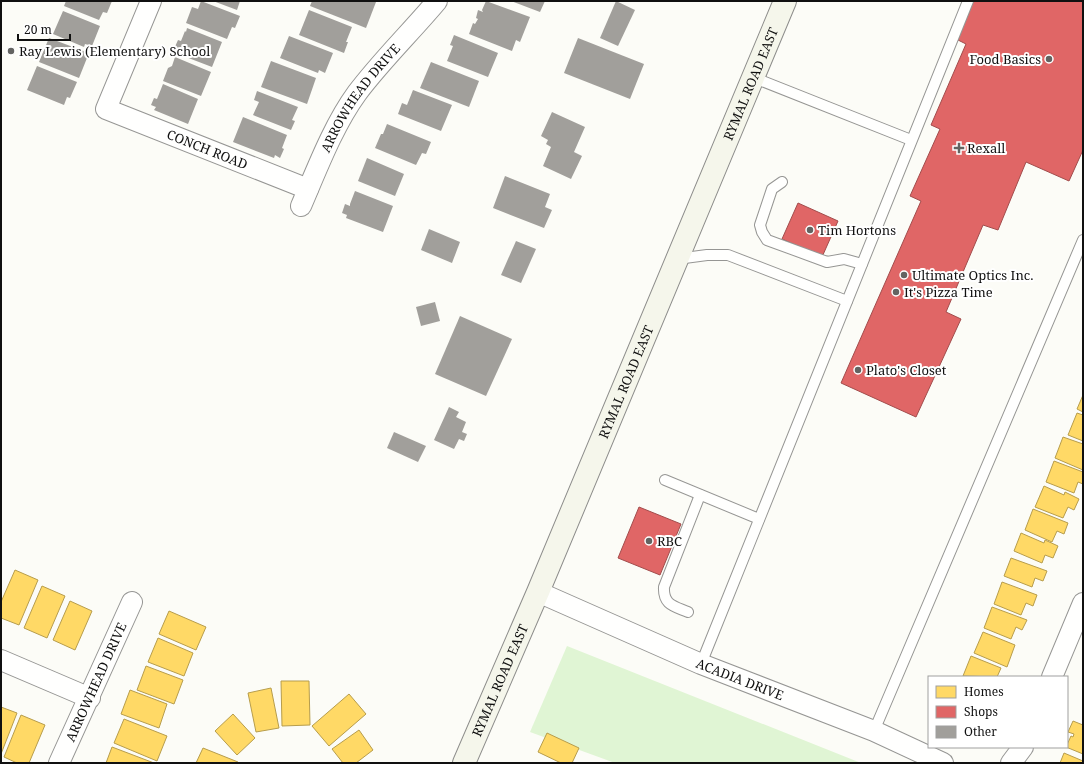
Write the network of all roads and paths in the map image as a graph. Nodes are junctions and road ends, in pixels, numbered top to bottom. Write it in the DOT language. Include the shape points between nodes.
graph roads {
  1 [pos="151,1"];
  2 [pos="437,1"];
  3 [pos="785,1"];
  4 [pos="968,1"];
  5 [pos="752,77"];
  6 [pos="912,140"];
  7 [pos="782,182"];
  8 [pos="305,197"];
  9 [pos="1083,240"];
  10 [pos="677,258"];
  11 [pos="862,264"];
  12 [pos="847,301"];
  13 [pos="665,480"];
  14 [pos="700,495"];
  15 [pos="759,519"];
  16 [pos="538,592"];
  17 [pos="132,602"];
  18 [pos="1083,603"];
  19 [pos="688,612"];
  20 [pos="1,660"];
  21 [pos="700,664"];
  22 [pos="1052,676"];
  23 [pos="90,698"];
  24 [pos="874,731"];
  25 [pos="1021,748"];
  26 [pos="59,763"];
  27 [pos="464,763"];
  28 [pos="943,763"];
  29 [pos="1011,763"];
  1 -- 8 [label="street, CONCH ROAD" via="106,110"];
  2 -- 8 [label="street, ARROWHEAD DRIVE" via="357,93 337,126"];
  3 -- 5 [label="main road, RYMAL ROAD EAST"];
  4 -- 6 [label="lane"];
  5 -- 6 [label="lane"];
  5 -- 10 [label="main road, RYMAL ROAD EAST"];
  6 -- 11 [label="lane"];
  7 -- 11 [label="lane" via="772,189 760,225 768,240 827,262 844,259"];
  9 -- 24 [label="lane"];
  10 -- 12 [label="lane" via="728,255"];
  10 -- 16 [label="main road, RYMAL ROAD EAST"];
  11 -- 12 [label="lane"];
  12 -- 15 [label="lane"];
  13 -- 14 [label="lane"];
  14 -- 15 [label="lane"];
  14 -- 19 [label="lane" via="664,587 664,596 668,603"];
  15 -- 21 [label="lane"];
  16 -- 21 [label="street, ACADIA DRIVE"];
  16 -- 27 [label="main road, RYMAL ROAD EAST"];
  17 -- 23 [label="street, ARROWHEAD DRIVE"];
  18 -- 22 [label="street"];
  20 -- 23 [label="street"];
  21 -- 24 [label="street, ACADIA DRIVE"];
  23 -- 26 [label="street, ARROWHEAD DRIVE"];
  24 -- 28 [label="street, ACADIA DRIVE"];
  25 -- 29 [label="street"];
}
